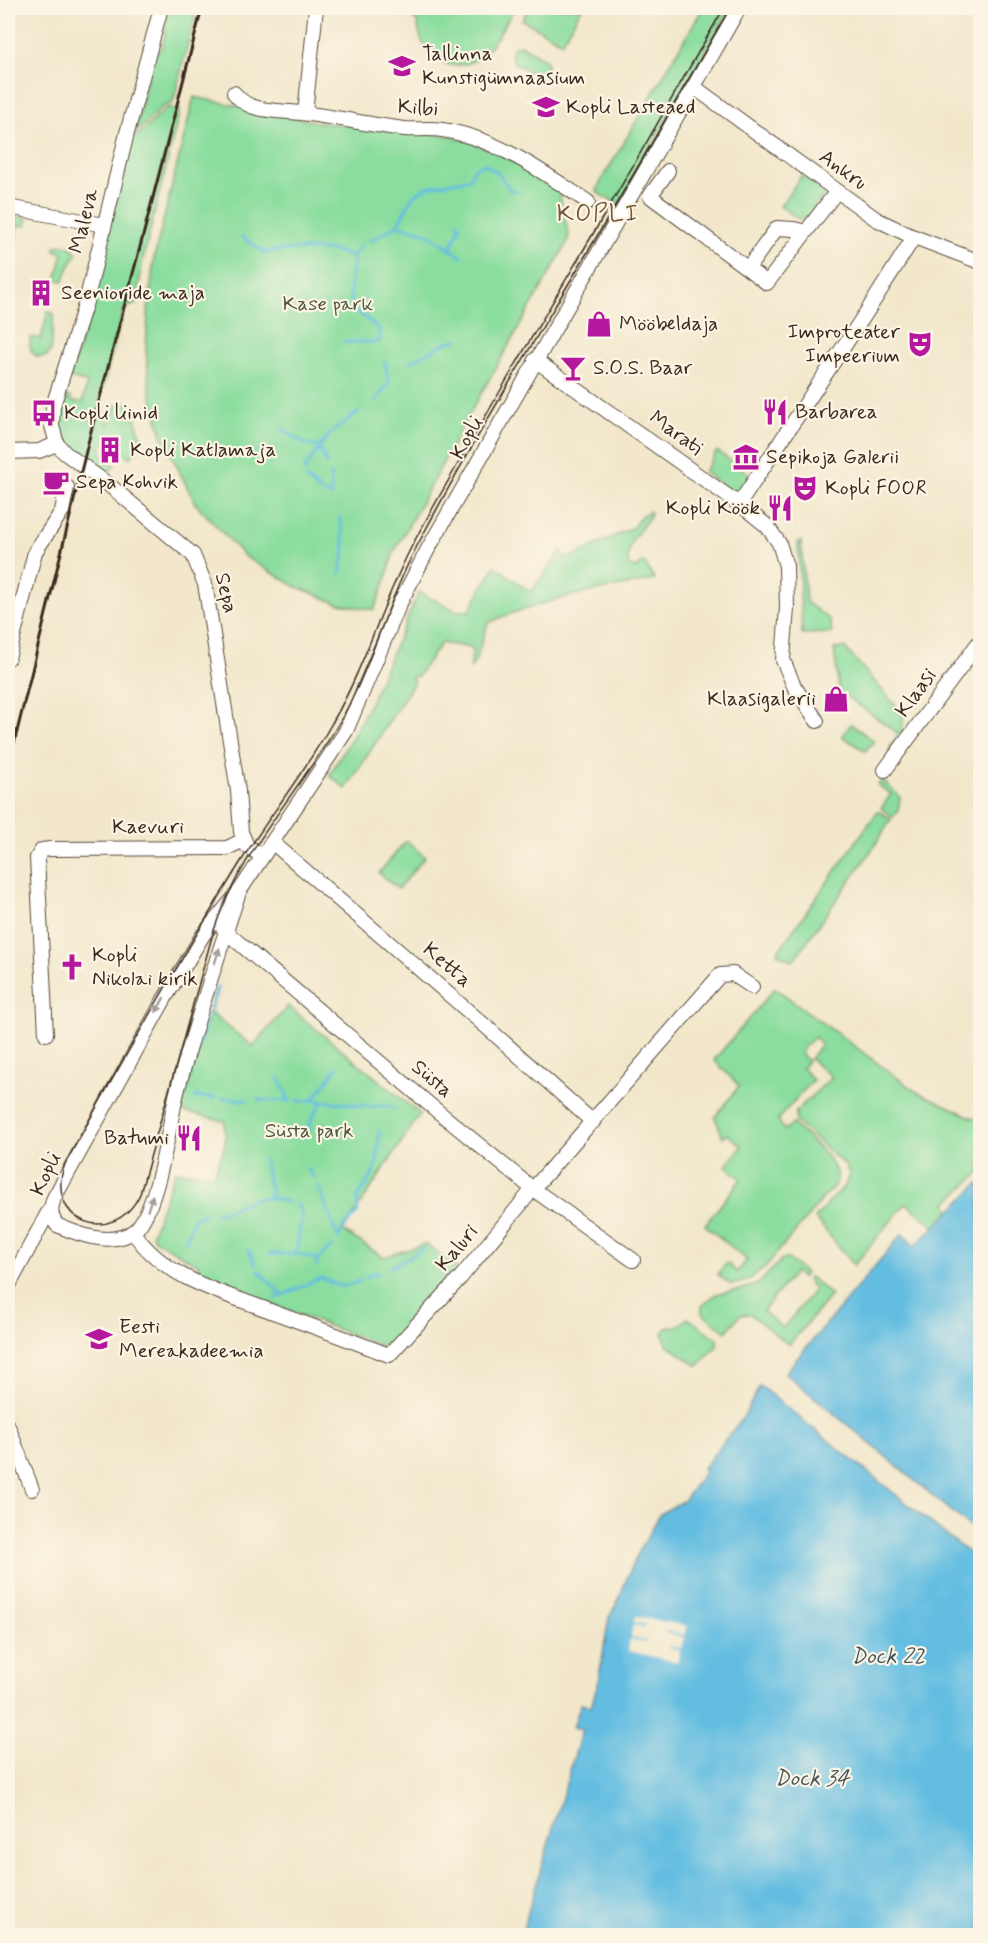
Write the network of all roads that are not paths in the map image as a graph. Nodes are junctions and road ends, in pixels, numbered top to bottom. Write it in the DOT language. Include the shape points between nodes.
graph roads {
  1 [pos="161,8"];
  2 [pos="316,8"];
  3 [pos="739,8"];
  4 [pos="694,87"];
  5 [pos="234,93"];
  6 [pos="305,113"];
  7 [pos="668,171"];
  8 [pos="837,191"];
  9 [pos="588,202"];
  10 [pos="8,207"];
  11 [pos="104,225"];
  12 [pos="805,232"];
  13 [pos="914,237"];
  14 [pos="981,262"];
  15 [pos="748,268"];
  16 [pos="535,360"];
  17 [pos="57,444"];
  18 [pos="8,452"];
  19 [pos="67,487"];
  20 [pos="739,504"];
  21 [pos="981,641"];
  22 [pos="8,658"];
  23 [pos="817,721"];
  24 [pos="885,770"];
  25 [pos="243,840"];
  26 [pos="272,842"];
  27 [pos="262,856"];
  28 [pos="239,892"];
  29 [pos="214,921"];
  30 [pos="226,932"];
  31 [pos="753,987"];
  32 [pos="46,1034"];
  33 [pos="593,1122"];
  34 [pos="533,1189"];
  35 [pos="51,1206"];
  36 [pos="66,1229"];
  37 [pos="133,1232"];
  38 [pos="22,1259"];
  39 [pos="633,1260"];
  40 [pos="8,1287"];
  41 [pos="8,1426"];
  42 [pos="32,1489"];
  1 -- 11 [label="street, Maleva"];
  2 -- 6 [label="street"];
  3 -- 4 [label="street, Kopli"];
  4 -- 8 [label="street, Ankru"];
  4 -- 16 [label="street, Kopli"];
  5 -- 6 [label="street, Kilbi" via="253,107"];
  6 -- 9 [label="street, Kilbi" via="461,134 512,156"];
  7 -- 15 [label="street" via="650,196"];
  8 -- 12 [label="street"];
  8 -- 13 [label="street, Ankru" via="876,219"];
  10 -- 11 [label="street"];
  11 -- 17 [label="street, Maleva" via="83,313 53,406 52,426"];
  12 -- 15 [label="street" via="777,228"];
  12 -- 15 [label="street" via="767,283"];
  13 -- 14 [label="street, Ankru"];
  13 -- 20 [label="street"];
  16 -- 20 [label="street, Marati"];
  16 -- 26 [label="street, Kopli" via="400,603 346,731"];
  17 -- 18 [label="street" via="39,451"];
  17 -- 25 [label="street, Sepa" via="193,555 205,584"];
  19 -- 22 [label="street" via="62,511 35,552"];
  20 -- 23 [label="street, Marati" via="767,526 779,543 786,566 783,660 794,686"];
  21 -- 24 [label="street, Klaasi"];
  25 -- 27 [label="street"];
  25 -- 32 [label="street, Kaevuri" via="227,848 42,850 37,858"];
  26 -- 27 [label="street, Kopli"];
  26 -- 33 [label="street, Ketta"];
  27 -- 28 [label="street, Kopli"];
  28 -- 29 [label="street, Kopli"];
  28 -- 30 [label="street, Kopli"];
  29 -- 30 [label="street, Süsta" via="220,922"];
  29 -- 35 [label="street, Kopli, one-way" via="165,998"];
  30 -- 34 [label="street, Süsta"];
  37 -- 30 [label="street, Kopli, one-way" via="149,1209 177,1093"];
  31 -- 33 [label="street, Kaluri" via="733,974 720,975"];
  33 -- 34 [label="street, Kaluri"];
  34 -- 37 [label="street, Kaluri" via="461,1277 389,1355 200,1285 158,1261"];
  34 -- 39 [label="street, Süsta"];
  35 -- 36 [label="street, Kopli" via="53,1220"];
  35 -- 38 [label="street"];
  36 -- 37 [label="street" via="103,1239"];
  36 -- 38 [label="street" via="53,1229 42,1235"];
  38 -- 40 [label="street"];
  41 -- 42 [label="street"];
}
